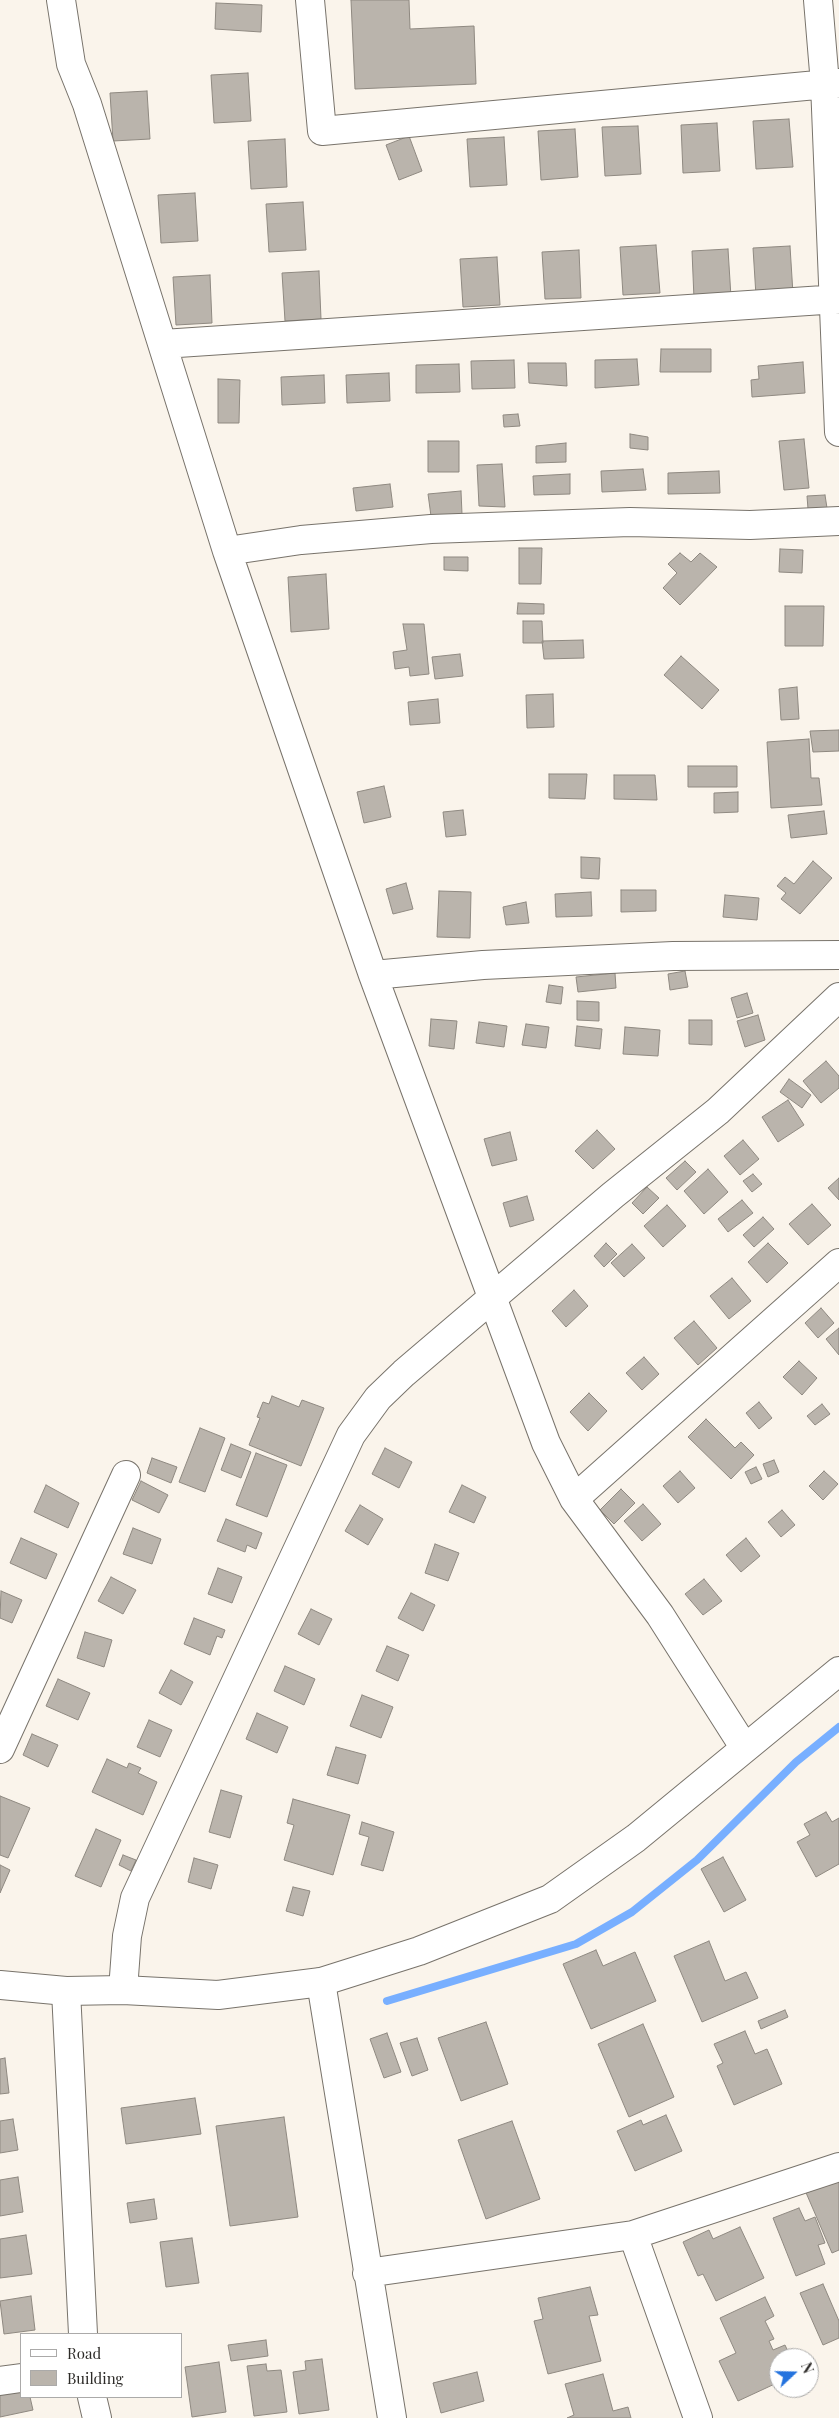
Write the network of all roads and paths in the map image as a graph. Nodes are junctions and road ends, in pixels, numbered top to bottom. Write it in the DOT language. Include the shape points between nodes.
graph roads {
  1 [pos="61,0"];
  2 [pos="310,0"];
  3 [pos="818,0"];
  4 [pos="832,84"];
  5 [pos="836,299"];
  6 [pos="163,344"];
  7 [pos="839,432"];
  8 [pos="839,521"];
  9 [pos="227,551"];
  10 [pos="839,955"];
  11 [pos="373,974"];
  12 [pos="839,997"];
  13 [pos="839,1263"];
  14 [pos="494,1298"];
  15 [pos="126,1476"];
  16 [pos="574,1500"];
  17 [pos="839,1671"];
  18 [pos="744,1747"];
  19 [pos="0,1750"];
  20 [pos="321,1982"];
  21 [pos="0,1985"];
  22 [pos="123,1990"];
  23 [pos="66,1991"];
  24 [pos="839,2167"];
  25 [pos="633,2235"];
  26 [pos="367,2273"];
  27 [pos="83,2333"];
  28 [pos="20,2378"];
  29 [pos="0,2381"];
  30 [pos="92,2398"];
  31 [pos="97,2418"];
  32 [pos="392,2418"];
  33 [pos="698,2418"];
  1 -- 6 [label="street" via="72,64"];
  2 -- 4 [label="street" via="322,132"];
  3 -- 4 [label="street"];
  4 -- 5 [label="street"];
  5 -- 6 [label="street"];
  5 -- 7 [label="street"];
  6 -- 9 [label="street"];
  8 -- 9 [label="street" via="750,525 630,522 431,528 300,540"];
  9 -- 11 [label="street"];
  10 -- 11 [label="street" via="654,957"];
  11 -- 14 [label="street"];
  12 -- 14 [label="street" via="718,1110"];
  13 -- 16 [label="street"];
  14 -- 16 [label="street" via="546,1443"];
  14 -- 22 [label="street" via="378,1398 351,1435 135,1898"];
  15 -- 19 [label="street"];
  16 -- 18 [label="street" via="660,1615"];
  17 -- 18 [label="street"];
  18 -- 20 [label="street" via="636,1838 550,1899 419,1951"];
  20 -- 22 [label="street" via="218,1995"];
  20 -- 26 [label="street"];
  21 -- 23 [label="street"];
  22 -- 23 [label="street"];
  23 -- 27 [label="street"];
  24 -- 25 [label="street"];
  25 -- 26 [label="street"];
  25 -- 33 [label="street"];
  26 -- 32 [label="street"];
  28 -- 29 [label="street"];
  30 -- 31 [label="street"];
}
